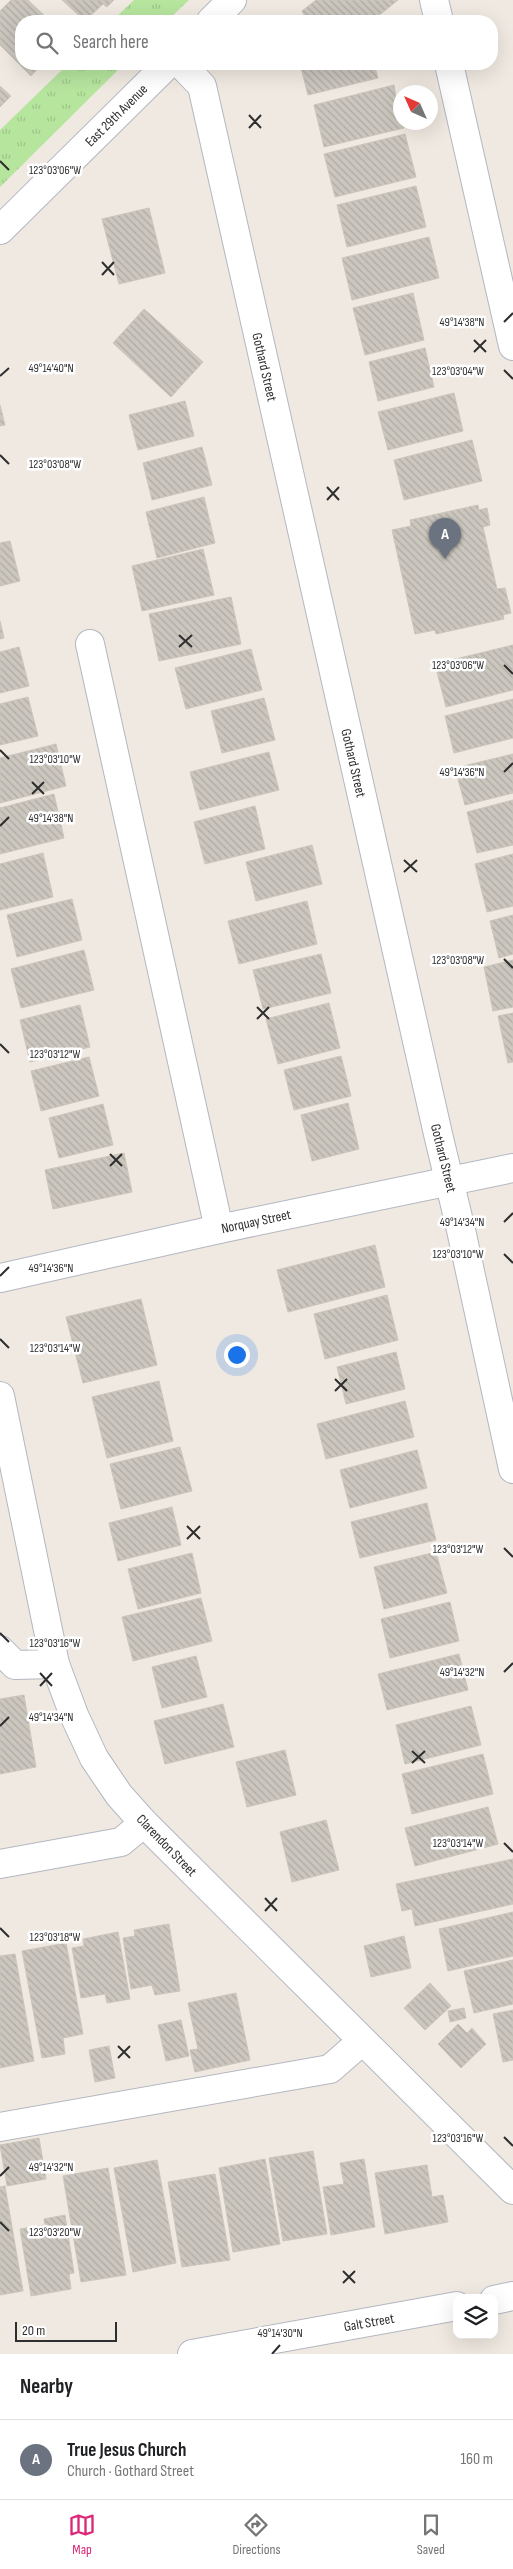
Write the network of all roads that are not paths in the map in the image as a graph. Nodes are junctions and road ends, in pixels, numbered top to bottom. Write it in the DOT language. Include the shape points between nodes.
graph roads {
  1 [pos="232,0"];
  2 [pos="434,0"];
  3 [pos="217,15"];
  4 [pos="438,15"];
  5 [pos="162,70"];
  6 [pos="187,70"];
  7 [pos="450,70"];
  8 [pos="0,230"];
  9 [pos="513,346"];
  10 [pos="90,644"];
  11 [pos="513,1168"];
  12 [pos="450,1182"];
  13 [pos="219,1229"];
  14 [pos="0,1278"];
  15 [pos="0,1396"];
  16 [pos="513,1469"];
  17 [pos="0,1650"];
  18 [pos="55,1664"];
  19 [pos="144,1823"];
  20 [pos="0,1864"];
  21 [pos="362,2041"];
  22 [pos="0,2127"];
  23 [pos="513,2190"];
  24 [pos="513,2296"];
  25 [pos="498,2299"];
  26 [pos="453,2307"];
  27 [pos="192,2354"];
  1 -- 3 [label="street"];
  2 -- 4 [label="street"];
  5 -- 8 [label="street, East 29th Avenue"];
  6 -- 12 [label="street, Gothard Street" via="202,86"];
  7 -- 9 [label="street"];
  10 -- 13 [label="street"];
  11 -- 12 [label="street, Norquay Street"];
  12 -- 13 [label="street, Norquay Street"];
  12 -- 16 [label="street, Gothard Street"];
  13 -- 14 [label="street, Norquay Street"];
  15 -- 18 [label="street, Clarendon Street"];
  17 -- 18 [label="street" via="15,1664"];
  18 -- 19 [label="street, Clarendon Street" via="94,1758"];
  19 -- 20 [label="street" via="121,1842"];
  19 -- 21 [label="street, Clarendon Street"];
  21 -- 22 [label="street" via="330,2069"];
  21 -- 23 [label="street, Clarendon Street"];
  24 -- 25 [label="street"];
  26 -- 27 [label="street, Galt Street"];
}
